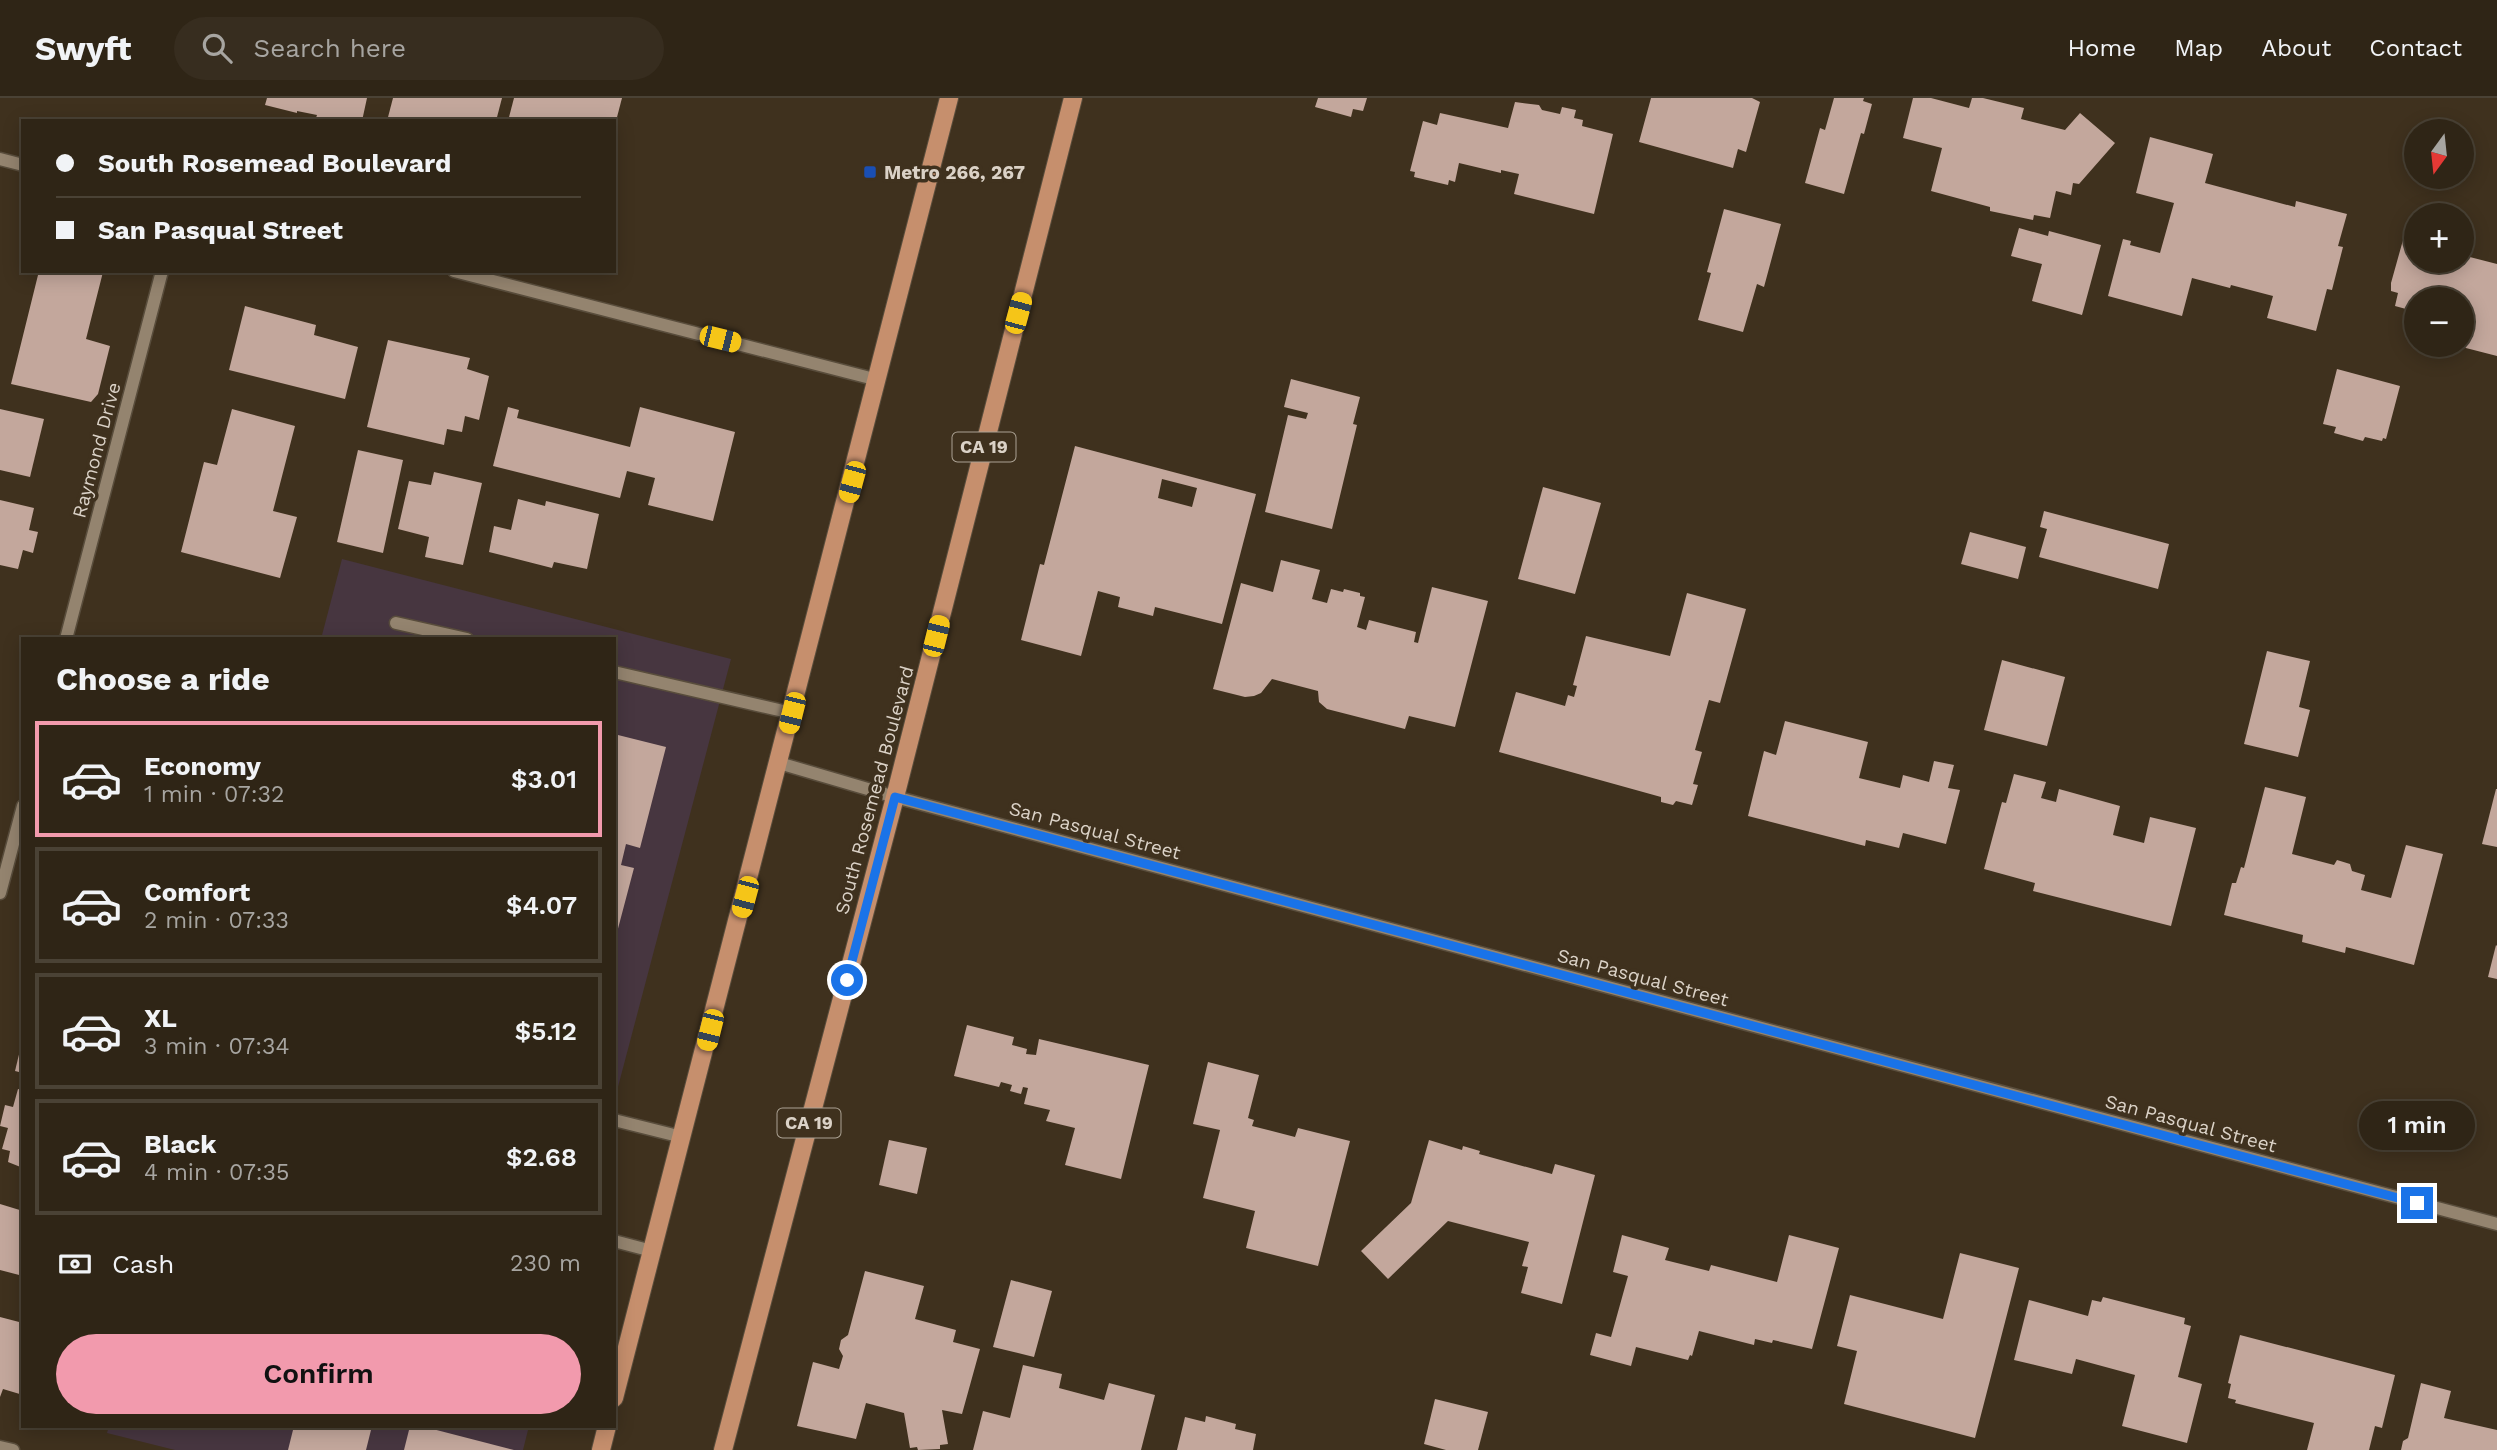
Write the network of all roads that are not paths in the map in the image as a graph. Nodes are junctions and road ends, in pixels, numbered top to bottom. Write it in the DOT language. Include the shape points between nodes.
graph roads {
  1 [pos="949,98"];
  2 [pos="1073,98"];
  3 [pos="0,159"];
  4 [pos="21,164"];
  5 [pos="161,273"];
  6 [pos="462,273"];
  7 [pos="878,380"];
  8 [pos="396,623"];
  9 [pos="67,637"];
  10 [pos="458,637"];
  11 [pos="616,672"];
  12 [pos="792,713"];
  13 [pos="779,763"];
  14 [pos="895,797"];
  15 [pos="21,814"];
  16 [pos="0,893"];
  17 [pos="616,1120"];
  18 [pos="682,1137"];
  19 [pos="2497,1224"];
  20 [pos="616,1242"];
  21 [pos="652,1251"];
  22 [pos="616,1390"];
  23 [pos="606,1428"];
  24 [pos="0,1447"];
  25 [pos="13,1450"];
  26 [pos="601,1450"];
  27 [pos="723,1450"];
  1 -- 7 [label="main road"];
  2 -- 14 [label="main road, South Rosemead Boulevard / CA 19"];
  3 -- 4 [label="street"];
  5 -- 9 [label="street, Raymond Drive"];
  6 -- 7 [label="street"];
  7 -- 12 [label="main road"];
  8 -- 10 [label="street"];
  11 -- 12 [label="street"];
  12 -- 13 [label="main road"];
  13 -- 14 [label="street, San Pasqual Street"];
  13 -- 18 [label="main road"];
  14 -- 19 [label="street, San Pasqual Street"];
  14 -- 27 [label="main road, South Rosemead Boulevard / CA 19"];
  15 -- 16 [label="street"];
  17 -- 18 [label="street"];
  18 -- 21 [label="main road"];
  20 -- 21 [label="street"];
  21 -- 22 [label="main road"];
  23 -- 26 [label="main road"];
  24 -- 25 [label="street"];
}
